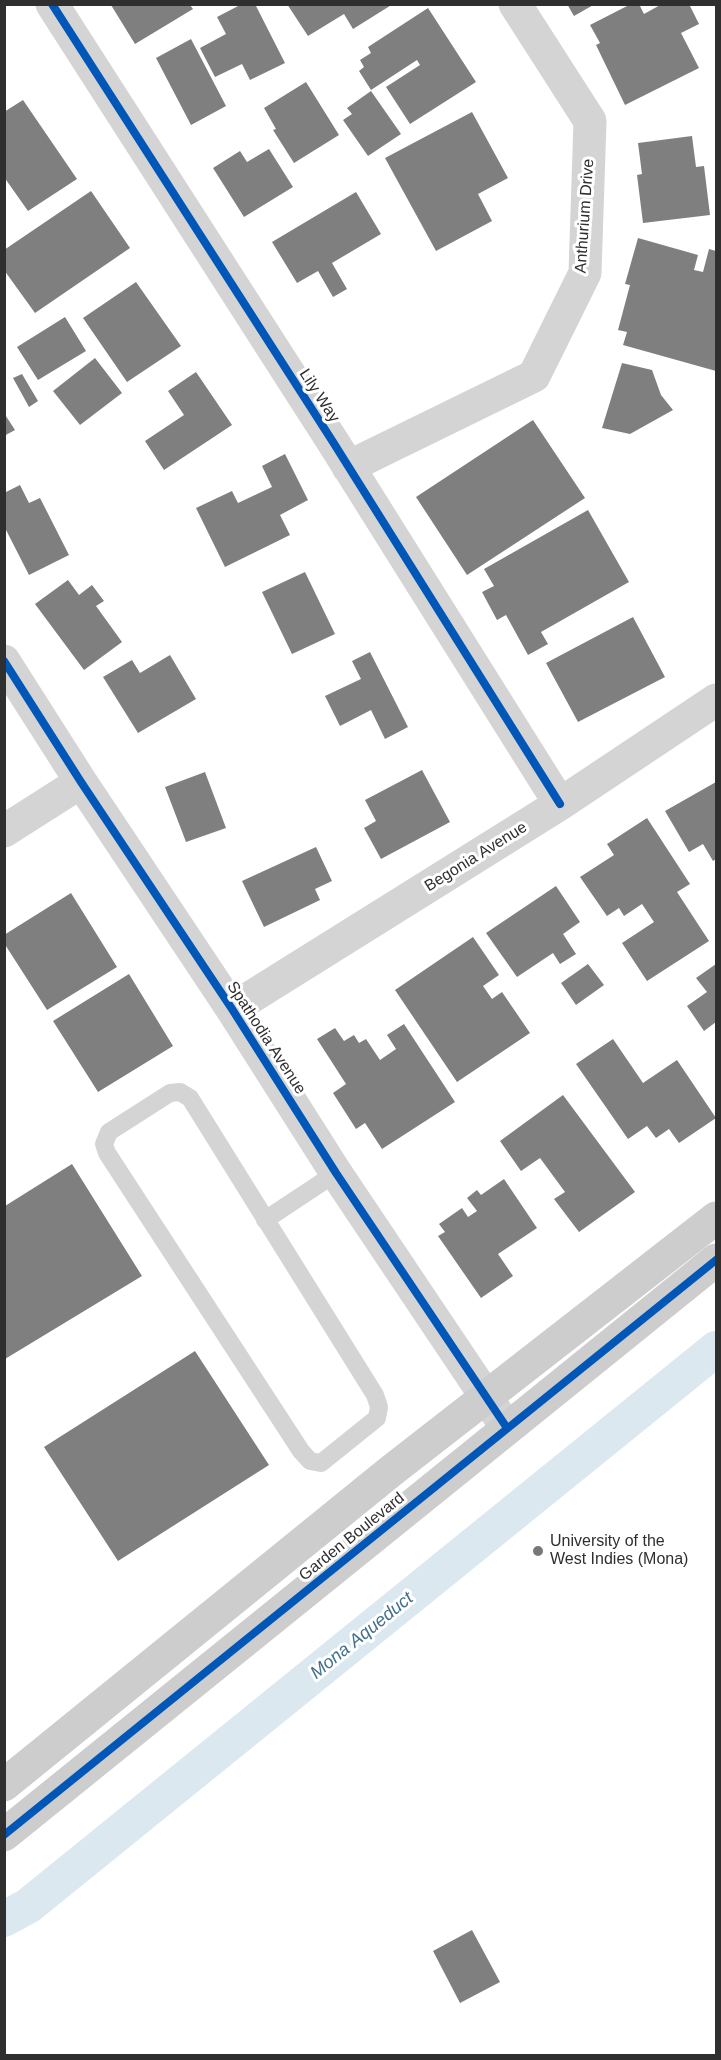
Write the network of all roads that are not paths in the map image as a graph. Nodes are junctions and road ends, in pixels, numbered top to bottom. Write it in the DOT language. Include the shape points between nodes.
graph roads {
  1 [pos="52,4"];
  2 [pos="515,4"];
  3 [pos="348,467"];
  4 [pos="4,661"];
  5 [pos="717,700"];
  6 [pos="81,782"];
  7 [pos="560,804"];
  8 [pos="4,831"];
  9 [pos="232,1009"];
  10 [pos="336,1173"];
  11 [pos="717,1218"];
  12 [pos="265,1220"];
  13 [pos="717,1260"];
  14 [pos="486,1397"];
  15 [pos="507,1428"];
  16 [pos="4,1785"];
  17 [pos="4,1835"];
  1 -- 3 [label="street, Lily Way"];
  2 -- 3 [label="street, Anthurium Drive" via="590,121 585,273 534,376"];
  3 -- 7 [label="street, Lily Way"];
  4 -- 6 [label="street, Spathodia Avenue"];
  5 -- 7 [label="street, Begonia Avenue"];
  6 -- 8 [label="street"];
  6 -- 9 [label="street, Spathodia Avenue"];
  7 -- 9 [label="street, Begonia Avenue"];
  9 -- 10 [label="street, Spathodia Avenue"];
  10 -- 12 [label="lane"];
  10 -- 14 [label="street, Spathodia Avenue"];
  11 -- 14 [label="street, Garden Boulevard"];
  12 -- 12 [label="lane" via="379,1407 377,1418 321,1463 310,1461 301,1451 107,1154 104,1144 109,1132 171,1093 180,1092 190,1098"];
  13 -- 15 [label="street, Garden Boulevard"];
  14 -- 15 [label="street, Spathodia Avenue"];
  14 -- 16 [label="street, Garden Boulevard"];
  15 -- 17 [label="street, Garden Boulevard"];
}
